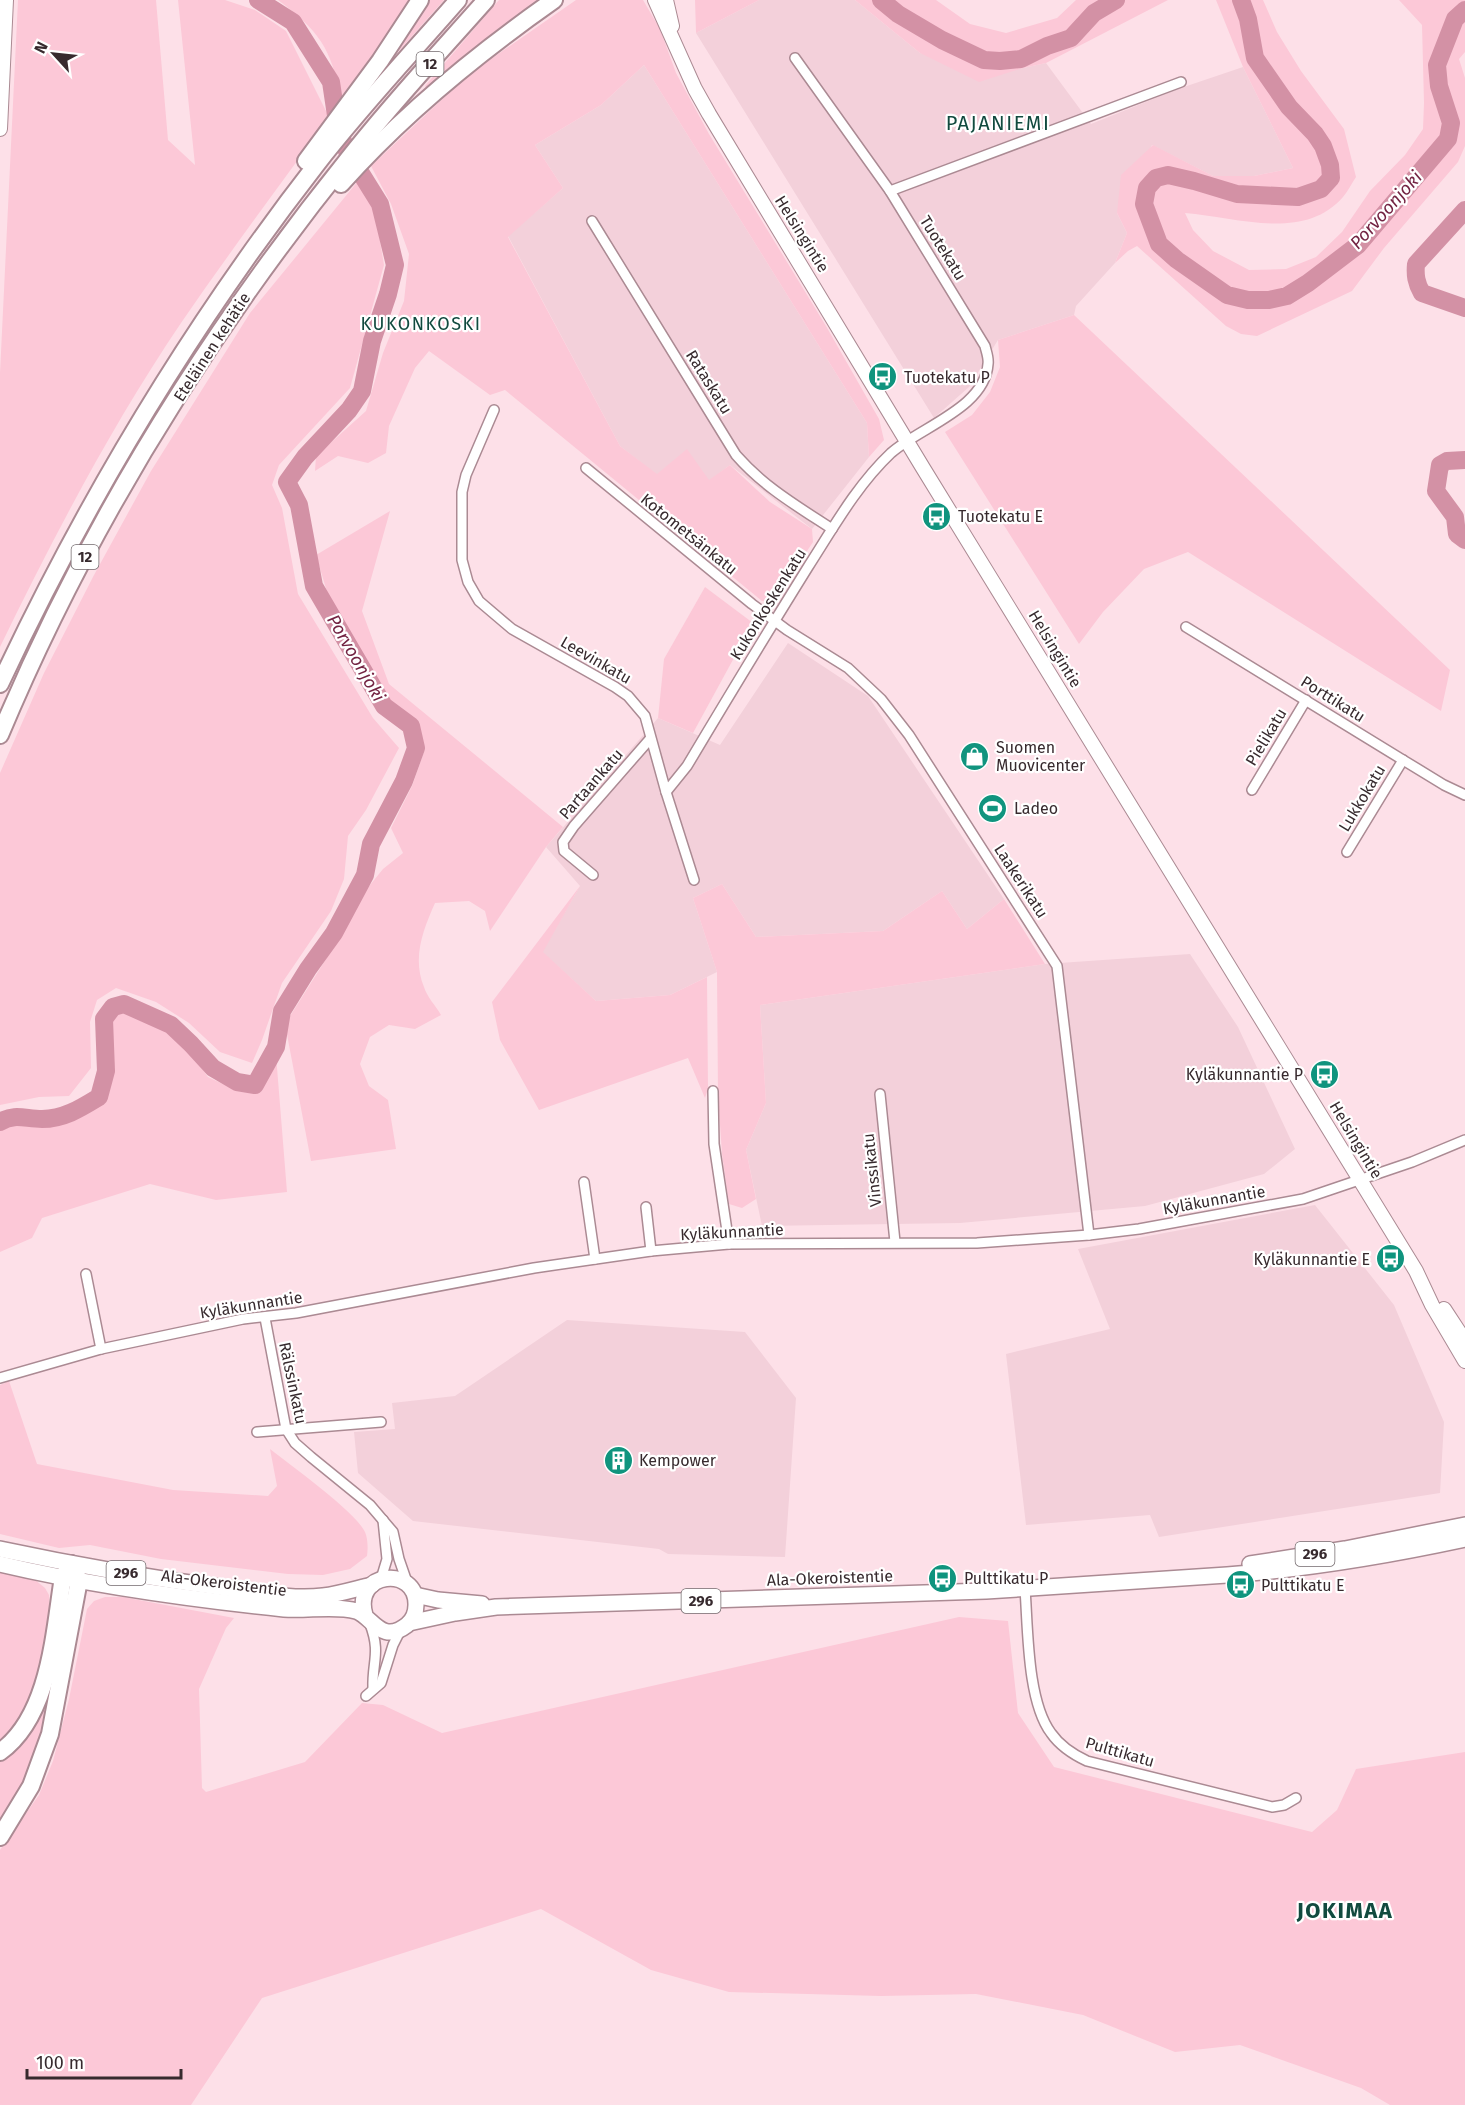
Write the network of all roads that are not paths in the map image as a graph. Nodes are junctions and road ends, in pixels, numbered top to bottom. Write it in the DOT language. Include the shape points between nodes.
graph roads {
  1 [pos="6,0"];
  2 [pos="420,0"];
  3 [pos="458,0"];
  4 [pos="486,0"];
  5 [pos="554,0"];
  6 [pos="655,0"];
  7 [pos="666,0"];
  8 [pos="674,40"];
  9 [pos="795,58"];
  10 [pos="1181,82"];
  11 [pos="358,102"];
  12 [pos="0,129"];
  13 [pos="378,134"];
  14 [pos="890,191"];
  15 [pos="592,221"];
  16 [pos="494,410"];
  17 [pos="907,441"];
  18 [pos="586,468"];
  19 [pos="832,529"];
  20 [pos="774,621"];
  21 [pos="1186,627"];
  22 [pos="0,684"];
  23 [pos="1306,700"];
  24 [pos="0,735"];
  25 [pos="650,739"];
  26 [pos="1403,760"];
  27 [pos="1252,790"];
  28 [pos="666,792"];
  29 [pos="1465,795"];
  30 [pos="1347,852"];
  31 [pos="593,875"];
  32 [pos="694,880"];
  33 [pos="713,1091"];
  34 [pos="880,1094"];
  35 [pos="1465,1140"];
  36 [pos="1360,1179"];
  37 [pos="584,1182"];
  38 [pos="646,1207"];
  39 [pos="1089,1235"];
  40 [pos="895,1242"];
  41 [pos="729,1244"];
  42 [pos="651,1251"];
  43 [pos="595,1259"];
  44 [pos="1416,1271"];
  45 [pos="86,1274"];
  46 [pos="265,1318"];
  47 [pos="1465,1341"];
  48 [pos="102,1350"];
  49 [pos="1465,1360"];
  50 [pos="0,1378"];
  51 [pos="381,1422"];
  52 [pos="286,1429"];
  53 [pos="257,1432"];
  54 [pos="383,1520"];
  55 [pos="1465,1525"];
  56 [pos="1465,1539"];
  57 [pos="0,1549"];
  58 [pos="0,1564"];
  59 [pos="71,1574"];
  60 [pos="1164,1578"];
  61 [pos="376,1582"];
  62 [pos="1025,1589"];
  63 [pos="411,1590"];
  64 [pos="496,1607"];
  65 [pos="367,1619"];
  66 [pos="405,1626"];
  67 [pos="373,1688"];
  68 [pos="366,1696"];
  69 [pos="0,1752"];
  70 [pos="1296,1798"];
  71 [pos="0,1837"];
  1 -- 12 [label="main road"];
  2 -- 11 [label="highway"];
  3 -- 11 [label="highway, Eteläinen kehätie / 12"];
  4 -- 13 [label="highway, Eteläinen kehätie / 12"];
  5 -- 13 [label="highway"];
  6 -- 8 [label="main road, Helsingintie"];
  7 -- 8 [label="main road, Helsingintie"];
  8 -- 17 [label="main road, Helsingintie" via="709,114"];
  9 -- 14 [label="street, Tuotekatu"];
  10 -- 14 [label="street"];
  11 -- 22 [label="highway, Eteläinen kehätie / 12" via="314,159 167,375 73,535"];
  13 -- 24 [label="highway, Eteläinen kehätie / 12" via="244,296 185,386 84,558"];
  14 -- 17 [label="street, Tuotekatu" via="985,346 988,363 984,380 966,403"];
  15 -- 19 [label="street, Rataskatu" via="736,455 775,492"];
  16 -- 25 [label="street, Leevinkatu" via="462,492 462,560 468,582 479,601 512,629 628,696 645,716"];
  17 -- 19 [label="street, Kukonkoskenkatu" via="871,475"];
  17 -- 36 [label="main road, Helsingintie"];
  18 -- 20 [label="street, Kotometsänkatu"];
  19 -- 20 [label="street, Kukonkoskenkatu"];
  20 -- 28 [label="street, Kukonkoskenkatu" via="687,766"];
  20 -- 39 [label="street, Laakerikatu" via="848,668 881,699 909,735 1057,966"];
  21 -- 23 [label="street, Porttikatu"];
  23 -- 26 [label="street, Porttikatu"];
  23 -- 27 [label="street, Pielikatu"];
  25 -- 28 [label="street, Leevinkatu"];
  25 -- 31 [label="street, Partaankatu" via="563,842 564,851"];
  26 -- 29 [label="street, Porttikatu"];
  26 -- 30 [label="street, Lukkokatu"];
  28 -- 32 [label="street, Leevinkatu"];
  33 -- 41 [label="street" via="714,1144"];
  34 -- 40 [label="street, Vinssikatu"];
  35 -- 36 [label="street, Kyläkunnantie"];
  36 -- 39 [label="street, Kyläkunnantie" via="1304,1199"];
  36 -- 44 [label="main road, Helsingintie"];
  37 -- 43 [label="street"];
  38 -- 42 [label="street"];
  39 -- 40 [label="street, Kyläkunnantie"];
  40 -- 41 [label="street, Kyläkunnantie"];
  41 -- 42 [label="street, Kyläkunnantie"];
  42 -- 43 [label="street, Kyläkunnantie"];
  43 -- 46 [label="street, Kyläkunnantie" via="482,1276"];
  44 -- 47 [label="main road, Helsingintie"];
  44 -- 49 [label="main road, Helsingintie"];
  45 -- 48 [label="street"];
  46 -- 48 [label="street, Kyläkunnantie" via="243,1319"];
  46 -- 52 [label="street, Rälssinkatu"];
  48 -- 50 [label="street, Kyläkunnantie"];
  51 -- 52 [label="street"];
  52 -- 53 [label="street"];
  52 -- 54 [label="street, Rälssinkatu" via="295,1443"];
  54 -- 61 [label="street" via="387,1559"];
  54 -- 63 [label="street, Rälssinkatu" via="393,1532"];
  55 -- 60 [label="main road, Ala-Okeroistentie / 296"];
  56 -- 60 [label="main road, Ala-Okeroistentie / 296" via="1276,1571"];
  57 -- 59 [label="main road, Ala-Okeroistentie / 296"];
  58 -- 59 [label="main road, Ala-Okeroistentie / 296"];
  59 -- 61 [label="main road, Ala-Okeroistentie / 296" via="299,1596 348,1592"];
  59 -- 65 [label="main road, Ala-Okeroistentie / 296" via="248,1605 346,1610"];
  59 -- 69 [label="highway" via="40,1697 15,1740"];
  59 -- 71 [label="highway" via="50,1734 31,1786"];
  60 -- 62 [label="main road, Ala-Okeroistentie / 296"];
  61 -- 63 [label="main road" via="398,1579"];
  61 -- 65 [label="main road" via="364,1596"];
  62 -- 64 [label="main road, Ala-Okeroistentie / 296"];
  62 -- 70 [label="street, Pulttikatu" via="1038,1705 1050,1732 1066,1749 1087,1761 1272,1808"];
  63 -- 64 [label="main road, Ala-Okeroistentie / 296" via="438,1600"];
  63 -- 66 [label="main road" via="415,1613"];
  64 -- 66 [label="main road, Ala-Okeroistentie / 296"];
  65 -- 66 [label="main road" via="384,1631"];
  65 -- 67 [label="street" via="377,1650"];
  66 -- 67 [label="street" via="397,1636 381,1683"];
  67 -- 68 [label="street"];
}
